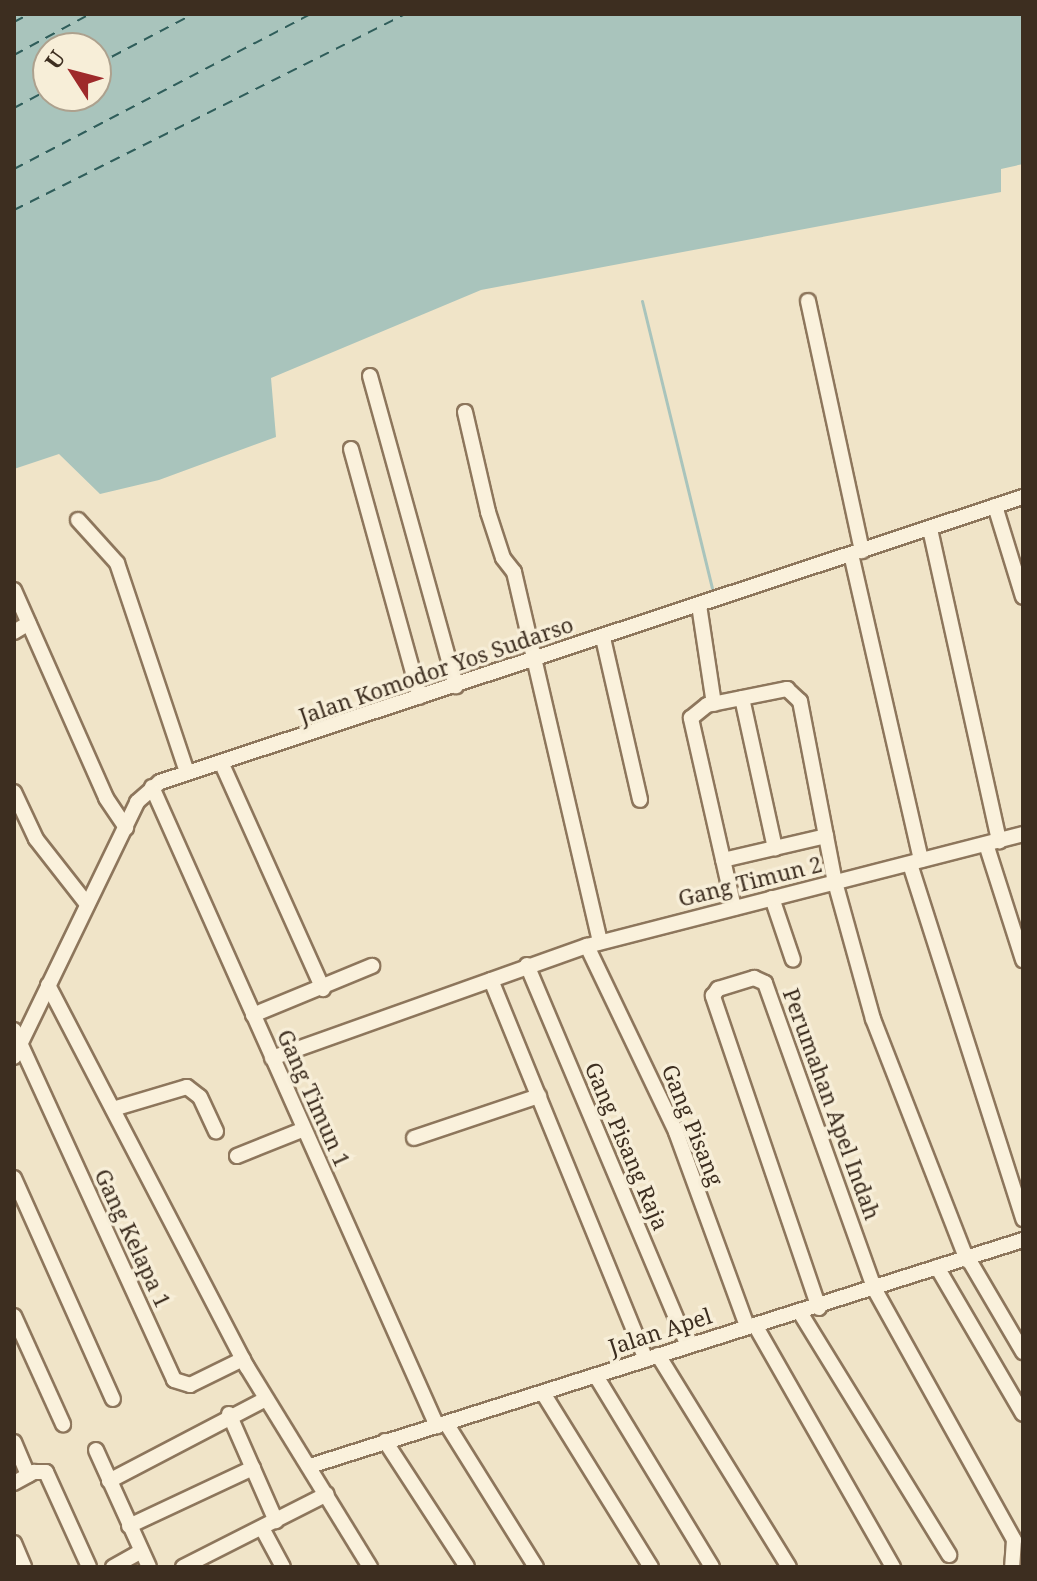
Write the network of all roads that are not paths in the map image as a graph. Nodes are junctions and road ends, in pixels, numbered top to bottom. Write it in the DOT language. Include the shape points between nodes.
graph roads {
  1 [pos="808,301"];
  2 [pos="370,376"];
  3 [pos="465,412"];
  4 [pos="351,449"];
  5 [pos="1023,497"];
  6 [pos="995,506"];
  7 [pos="78,520"];
  8 [pos="930,529"];
  9 [pos="856,553"];
  10 [pos="14,590"];
  11 [pos="1023,597"];
  12 [pos="699,605"];
  13 [pos="29,623"];
  14 [pos="14,632"];
  15 [pos="603,638"];
  16 [pos="535,660"];
  17 [pos="456,686"];
  18 [pos="420,697"];
  19 [pos="742,698"];
  20 [pos="714,704"];
  21 [pos="221,762"];
  22 [pos="187,772"];
  23 [pos="152,787"];
  24 [pos="14,792"];
  25 [pos="640,800"];
  26 [pos="126,828"];
  27 [pos="1023,834"];
  28 [pos="826,836"];
  29 [pos="992,843"];
  30 [pos="775,848"];
  31 [pos="723,860"];
  32 [pos="916,862"];
  33 [pos="835,882"];
  34 [pos="772,898"];
  35 [pos="87,904"];
  36 [pos="734,908"];
  37 [pos="594,944"];
  38 [pos="793,960"];
  39 [pos="1023,960"];
  40 [pos="527,965"];
  41 [pos="372,966"];
  42 [pos="491,980"];
  43 [pos="48,985"];
  44 [pos="323,989"];
  45 [pos="253,1015"];
  46 [pos="16,1044"];
  47 [pos="272,1058"];
  48 [pos="539,1096"];
  49 [pos="113,1109"];
  50 [pos="304,1129"];
  51 [pos="216,1131"];
  52 [pos="414,1138"];
  53 [pos="237,1156"];
  54 [pos="14,1178"];
  55 [pos="1023,1219"];
  56 [pos="1023,1240"];
  57 [pos="968,1260"];
  58 [pos="937,1267"];
  59 [pos="875,1290"];
  60 [pos="819,1308"];
  61 [pos="801,1314"];
  62 [pos="14,1316"];
  63 [pos="751,1326"];
  64 [pos="687,1344"];
  65 [pos="1023,1352"];
  66 [pos="652,1357"];
  67 [pos="243,1359"];
  68 [pos="596,1376"];
  69 [pos="543,1393"];
  70 [pos="113,1399"];
  71 [pos="266,1399"];
  72 [pos="229,1414"];
  73 [pos="1023,1414"];
  74 [pos="63,1424"];
  75 [pos="441,1425"];
  76 [pos="385,1441"];
  77 [pos="14,1442"];
  78 [pos="96,1450"];
  79 [pos="307,1460"];
  80 [pos="253,1468"];
  81 [pos="28,1475"];
  82 [pos="109,1481"];
  83 [pos="14,1483"];
  84 [pos="327,1494"];
  85 [pos="276,1521"];
  86 [pos="129,1526"];
  87 [pos="262,1528"];
  88 [pos="14,1544"];
  89 [pos="140,1552"];
  90 [pos="949,1555"];
  91 [pos="209,1562"];
  92 [pos="24,1567"];
  93 [pos="89,1567"];
  94 [pos="113,1567"];
  95 [pos="149,1567"];
  96 [pos="183,1567"];
  97 [pos="283,1567"];
  98 [pos="370,1567"];
  99 [pos="467,1567"];
  100 [pos="536,1567"];
  101 [pos="651,1567"];
  102 [pos="712,1567"];
  103 [pos="789,1567"];
  104 [pos="893,1567"];
  105 [pos="1012,1567"];
  1 -- 9 [label="street"];
  2 -- 17 [label="street"];
  3 -- 16 [label="street, Gang Pisang" via="488,512 503,558 514,572"];
  4 -- 18 [label="street"];
  5 -- 6 [label="street, Jalan Komodor Yos Sudarso"];
  6 -- 8 [label="street, Jalan Komodor Yos Sudarso"];
  6 -- 11 [label="street"];
  7 -- 22 [label="street" via="121,573"];
  8 -- 9 [label="street, Jalan Komodor Yos Sudarso"];
  8 -- 29 [label="street"];
  9 -- 12 [label="street, Jalan Komodor Yos Sudarso"];
  9 -- 32 [label="street"];
  10 -- 13 [label="street"];
  12 -- 15 [label="street, Jalan Komodor Yos Sudarso"];
  12 -- 20 [label="street"];
  13 -- 14 [label="street"];
  13 -- 26 [label="street" via="106,798"];
  15 -- 16 [label="street, Jalan Komodor Yos Sudarso"];
  15 -- 25 [label="street"];
  16 -- 17 [label="street, Jalan Komodor Yos Sudarso"];
  16 -- 37 [label="street, Gang Pisang"];
  17 -- 18 [label="street, Jalan Komodor Yos Sudarso"];
  18 -- 21 [label="street, Jalan Komodor Yos Sudarso"];
  19 -- 20 [label="street"];
  19 -- 28 [label="street" via="787,689 800,701"];
  19 -- 30 [label="street"];
  20 -- 31 [label="street" via="696,710 691,718"];
  21 -- 22 [label="street, Jalan Komodor Yos Sudarso"];
  21 -- 44 [label="street"];
  22 -- 23 [label="street, Jalan Komodor Yos Sudarso"];
  23 -- 26 [label="street" via="137,802"];
  23 -- 45 [label="street, Gang Timun 1"];
  24 -- 35 [label="street" via="36,839"];
  26 -- 35 [label="street"];
  27 -- 29 [label="street, Gang Timun 2"];
  28 -- 30 [label="street"];
  28 -- 33 [label="street"];
  29 -- 32 [label="street, Gang Timun 2"];
  29 -- 39 [label="street"];
  30 -- 31 [label="street"];
  31 -- 36 [label="street"];
  32 -- 33 [label="street, Gang Timun 2"];
  32 -- 55 [label="street"];
  33 -- 34 [label="street, Gang Timun 2"];
  33 -- 57 [label="street" via="873,1019"];
  34 -- 36 [label="street, Gang Timun 2"];
  34 -- 38 [label="street"];
  35 -- 43 [label="street"];
  36 -- 37 [label="street, Gang Timun 2"];
  37 -- 40 [label="street, Gang Timun 2"];
  37 -- 63 [label="street, Gang Pisang" via="676,1132"];
  40 -- 42 [label="street, Gang Timun 2"];
  40 -- 64 [label="street, Gang Pisang Raja"];
  41 -- 44 [label="street"];
  42 -- 47 [label="street, Gang Timun 2"];
  42 -- 48 [label="street"];
  43 -- 46 [label="street"];
  43 -- 49 [label="street"];
  44 -- 45 [label="street"];
  45 -- 47 [label="street, Gang Timun 1"];
  46 -- 67 [label="street, Gang Kelapa 1" via="174,1380 190,1385"];
  47 -- 50 [label="street, Gang Timun 1"];
  48 -- 52 [label="street"];
  48 -- 66 [label="street"];
  49 -- 51 [label="street" via="187,1087 200,1097"];
  49 -- 67 [label="street"];
  50 -- 53 [label="street"];
  50 -- 75 [label="street, Gang Timun 1"];
  54 -- 70 [label="street"];
  56 -- 57 [label="street, Jalan Apel"];
  57 -- 58 [label="street, Jalan Apel"];
  57 -- 65 [label="street"];
  58 -- 59 [label="street, Jalan Apel"];
  58 -- 73 [label="street"];
  59 -- 60 [label="street, Jalan Apel"];
  59 -- 60 [label="street, Perumahan Apel Indah" via="765,983 754,978 718,989 714,999"];
  59 -- 105 [label="street" via="1014,1540"];
  60 -- 61 [label="street, Jalan Apel"];
  61 -- 63 [label="street, Jalan Apel"];
  61 -- 90 [label="street"];
  62 -- 74 [label="street"];
  63 -- 64 [label="street, Jalan Apel"];
  63 -- 104 [label="street, Gang Pisang"];
  64 -- 66 [label="street, Jalan Apel"];
  66 -- 68 [label="street, Jalan Apel"];
  66 -- 103 [label="street"];
  67 -- 71 [label="street"];
  68 -- 69 [label="street, Jalan Apel"];
  68 -- 102 [label="street"];
  69 -- 75 [label="street, Jalan Apel"];
  69 -- 101 [label="street"];
  71 -- 72 [label="street"];
  71 -- 79 [label="street"];
  72 -- 80 [label="street"];
  72 -- 82 [label="street"];
  75 -- 76 [label="street, Jalan Apel"];
  75 -- 100 [label="street, Gang Timun 1"];
  76 -- 79 [label="street, Jalan Apel"];
  76 -- 99 [label="street"];
  77 -- 81 [label="street"];
  78 -- 82 [label="street"];
  79 -- 84 [label="street"];
  80 -- 85 [label="street"];
  80 -- 86 [label="street"];
  81 -- 83 [label="street"];
  81 -- 93 [label="street" via="40,1470 49,1476"];
  82 -- 86 [label="street"];
  84 -- 85 [label="street"];
  84 -- 98 [label="street"];
  85 -- 87 [label="street"];
  86 -- 89 [label="street"];
  87 -- 91 [label="street"];
  87 -- 97 [label="street"];
  88 -- 92 [label="street"];
  89 -- 94 [label="street"];
  89 -- 95 [label="street"];
  91 -- 96 [label="street"];
}
